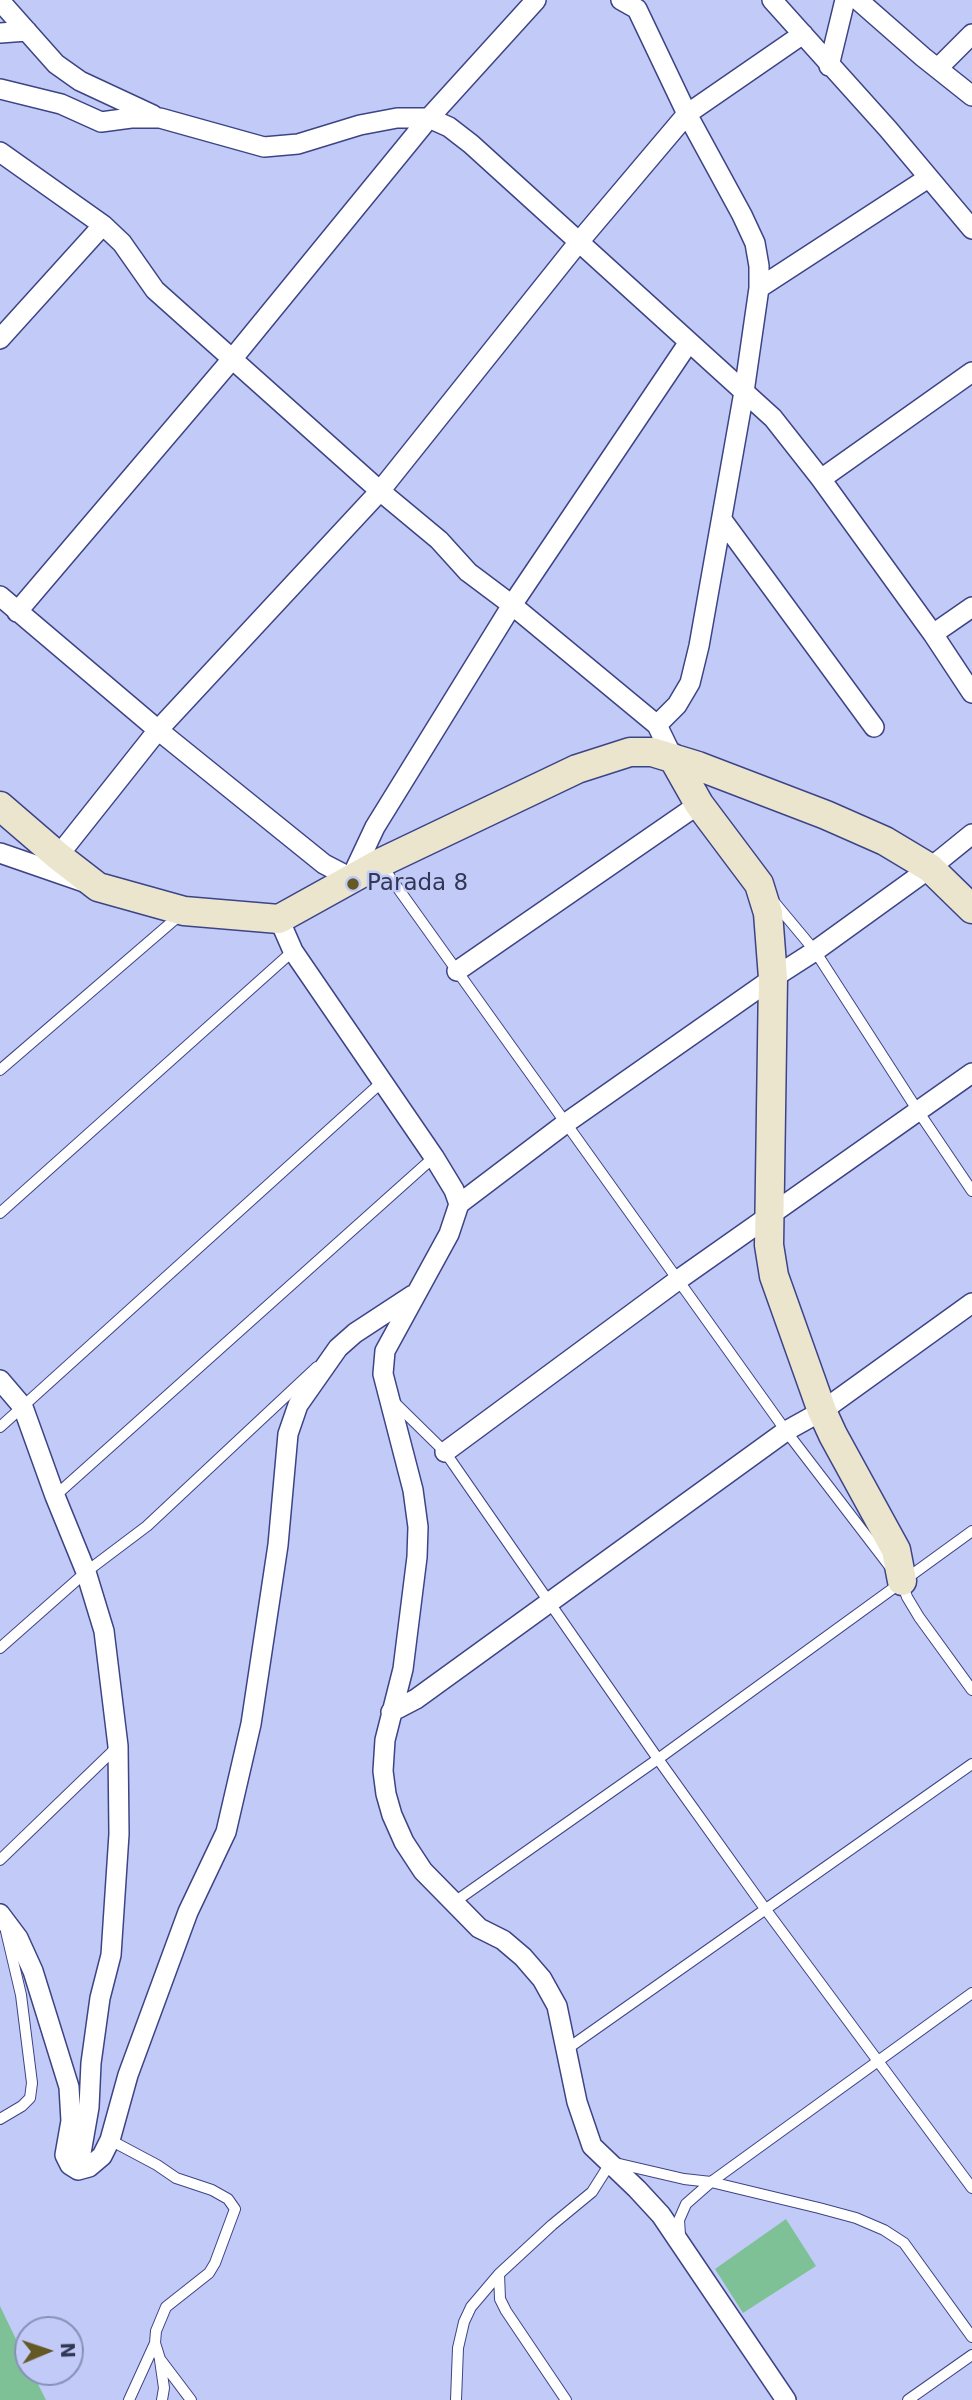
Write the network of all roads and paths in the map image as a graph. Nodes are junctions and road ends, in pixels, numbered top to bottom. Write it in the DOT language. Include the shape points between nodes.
graph roads {
  1 [pos="536,0"];
  2 [pos="621,0"];
  3 [pos="772,0"];
  4 [pos="845,0"];
  5 [pos="858,0"];
  6 [pos="0,1"];
  7 [pos="27,32"];
  8 [pos="0,33"];
  9 [pos="803,34"];
  10 [pos="972,34"];
  11 [pos="829,66"];
  12 [pos="938,68"];
  13 [pos="0,89"];
  14 [pos="972,96"];
  15 [pos="118,100"];
  16 [pos="687,114"];
  17 [pos="160,118"];
  18 [pos="429,118"];
  19 [pos="111,122"];
  20 [pos="0,152"];
  21 [pos="928,178"];
  22 [pos="968,220"];
  23 [pos="103,225"];
  24 [pos="578,243"];
  25 [pos="759,288"];
  26 [pos="0,339"];
  27 [pos="690,342"];
  28 [pos="233,358"];
  29 [pos="972,372"];
  30 [pos="744,392"];
  31 [pos="821,479"];
  32 [pos="380,491"];
  33 [pos="723,521"];
  34 [pos="0,596"];
  35 [pos="512,605"];
  36 [pos="972,607"];
  37 [pos="17,612"];
  38 [pos="933,634"];
  39 [pos="972,693"];
  40 [pos="657,725"];
  41 [pos="874,726"];
  42 [pos="158,730"];
  43 [pos="673,758"];
  44 [pos="699,804"];
  45 [pos="0,806"];
  46 [pos="972,834"];
  47 [pos="0,853"];
  48 [pos="58,856"];
  49 [pos="380,863"];
  50 [pos="930,868"];
  51 [pos="351,878"];
  52 [pos="759,884"];
  53 [pos="99,887"];
  54 [pos="972,909"];
  55 [pos="184,911"];
  56 [pos="279,919"];
  57 [pos="293,951"];
  58 [pos="815,951"];
  59 [pos="457,971"];
  60 [pos="773,978"];
  61 [pos="0,1070"];
  62 [pos="972,1073"];
  63 [pos="383,1081"];
  64 [pos="918,1111"];
  65 [pos="566,1123"];
  66 [pos="434,1157"];
  67 [pos="972,1191"];
  68 [pos="459,1204"];
  69 [pos="0,1213"];
  70 [pos="768,1217"];
  71 [pos="678,1280"];
  72 [pos="416,1293"];
  73 [pos="972,1303"];
  74 [pos="338,1348"];
  75 [pos="0,1380"];
  76 [pos="388,1396"];
  77 [pos="23,1407"];
  78 [pos="822,1411"];
  79 [pos="0,1427"];
  80 [pos="786,1431"];
  81 [pos="444,1452"];
  82 [pos="55,1496"];
  83 [pos="972,1531"];
  84 [pos="86,1572"];
  85 [pos="902,1581"];
  86 [pos="548,1603"];
  87 [pos="0,1648"];
  88 [pos="972,1690"];
  89 [pos="391,1712"];
  90 [pos="118,1746"];
  91 [pos="658,1759"];
  92 [pos="972,1764"];
  93 [pos="0,1860"];
  94 [pos="453,1903"];
  95 [pos="766,1910"];
  96 [pos="2,1915"];
  97 [pos="972,1993"];
  98 [pos="567,2049"];
  99 [pos="877,2060"];
  100 [pos="0,2119"];
  101 [pos="110,2140"];
  102 [pos="611,2162"];
  103 [pos="78,2170"];
  104 [pos="711,2182"];
  105 [pos="972,2188"];
  106 [pos="680,2242"];
  107 [pos="499,2274"];
  108 [pos="972,2337"];
  109 [pos="155,2343"];
  110 [pos="972,2355"];
  111 [pos="160,2359"];
  112 [pos="130,2400"];
  113 [pos="162,2400"];
  114 [pos="191,2400"];
  115 [pos="456,2400"];
  116 [pos="566,2400"];
  117 [pos="786,2400"];
  118 [pos="908,2400"];
  1 -- 18 [label="street"];
  2 -- 16 [label="street" via="636,9"];
  3 -- 9 [label="street"];
  4 -- 11 [label="street"];
  5 -- 12 [label="street"];
  6 -- 7 [label="street"];
  7 -- 8 [label="street"];
  7 -- 15 [label="street" via="55,64"];
  9 -- 11 [label="street"];
  9 -- 16 [label="street"];
  10 -- 12 [label="street"];
  11 -- 21 [label="street"];
  12 -- 14 [label="street"];
  13 -- 19 [label="street"];
  15 -- 17 [label="street"];
  15 -- 19 [label="street" via="118,116"];
  16 -- 24 [label="street"];
  16 -- 25 [label="street" via="755,243"];
  17 -- 18 [label="street" via="264,147 298,144 397,118"];
  17 -- 19 [label="street"];
  18 -- 24 [label="street" via="471,144"];
  18 -- 28 [label="street"];
  20 -- 23 [label="street"];
  21 -- 22 [label="street"];
  21 -- 25 [label="street"];
  23 -- 26 [label="street"];
  23 -- 28 [label="street" via="122,243 155,290"];
  24 -- 27 [label="street"];
  24 -- 32 [label="street"];
  25 -- 30 [label="street"];
  27 -- 30 [label="street"];
  27 -- 35 [label="street"];
  28 -- 32 [label="street"];
  28 -- 37 [label="street"];
  29 -- 31 [label="street"];
  30 -- 31 [label="street" via="773,418"];
  30 -- 33 [label="street"];
  31 -- 38 [label="street"];
  32 -- 35 [label="street" via="439,540 467,572"];
  32 -- 42 [label="street"];
  33 -- 40 [label="street" via="690,683"];
  33 -- 41 [label="street"];
  34 -- 37 [label="street"];
  35 -- 40 [label="street"];
  35 -- 51 [label="street" via="375,827"];
  36 -- 38 [label="street"];
  37 -- 42 [label="street"];
  38 -- 39 [label="street"];
  40 -- 43 [label="street"];
  42 -- 48 [label="street"];
  42 -- 51 [label="street" via="324,864"];
  43 -- 44 [label="street"];
  43 -- 49 [label="street" via="631,751 589,764"];
  43 -- 50 [label="street" via="826,814"];
  44 -- 52 [label="street"];
  44 -- 59 [label="street"];
  45 -- 48 [label="street"];
  46 -- 50 [label="street"];
  47 -- 53 [label="street"];
  48 -- 53 [label="street"];
  49 -- 51 [label="street"];
  49 -- 59 [label="lane"];
  50 -- 54 [label="street"];
  50 -- 58 [label="street"];
  51 -- 56 [label="street"];
  52 -- 58 [label="lane"];
  52 -- 60 [label="street" via="768,913"];
  53 -- 55 [label="street"];
  55 -- 56 [label="street"];
  55 -- 61 [label="lane"];
  56 -- 57 [label="street"];
  57 -- 63 [label="street"];
  57 -- 69 [label="lane"];
  58 -- 60 [label="street"];
  58 -- 64 [label="lane"];
  59 -- 65 [label="lane"];
  60 -- 65 [label="street"];
  60 -- 70 [label="street"];
  62 -- 64 [label="street"];
  63 -- 66 [label="street"];
  63 -- 77 [label="lane"];
  64 -- 67 [label="lane"];
  64 -- 70 [label="street"];
  65 -- 68 [label="street"];
  65 -- 71 [label="lane"];
  66 -- 68 [label="street"];
  66 -- 82 [label="lane"];
  68 -- 72 [label="street" via="449,1234"];
  70 -- 71 [label="street"];
  70 -- 78 [label="street" via="774,1276"];
  71 -- 80 [label="lane"];
  71 -- 81 [label="street"];
  72 -- 74 [label="street"];
  72 -- 76 [label="street" via="385,1351 383,1374"];
  73 -- 78 [label="street"];
  74 -- 84 [label="lane" via="147,1526"];
  74 -- 101 [label="street" via="298,1405 288,1434 278,1545 255,1696 226,1832 184,1924 128,2075"];
  75 -- 77 [label="street"];
  76 -- 81 [label="lane"];
  76 -- 89 [label="street" via="418,1527 403,1669"];
  77 -- 79 [label="lane"];
  77 -- 82 [label="street"];
  78 -- 80 [label="street"];
  78 -- 85 [label="street" via="896,1550"];
  80 -- 85 [label="lane"];
  80 -- 86 [label="street"];
  81 -- 86 [label="lane"];
  82 -- 84 [label="street"];
  83 -- 85 [label="lane"];
  84 -- 87 [label="lane"];
  84 -- 90 [label="street" via="104,1631"];
  85 -- 88 [label="lane" via="919,1617"];
  85 -- 91 [label="lane"];
  86 -- 89 [label="street" via="416,1699"];
  86 -- 91 [label="lane"];
  89 -- 94 [label="street" via="383,1771 392,1815 423,1871"];
  90 -- 93 [label="lane"];
  90 -- 103 [label="street" via="119,1834 111,1955 96,2024"];
  91 -- 94 [label="lane"];
  91 -- 95 [label="lane"];
  92 -- 95 [label="lane"];
  94 -- 98 [label="street" via="479,1928 523,1957 542,1979 557,2006"];
  95 -- 98 [label="lane"];
  95 -- 99 [label="lane"];
  96 -- 100 [label="lane" via="21,1995 32,2084 30,2098"];
  96 -- 103 [label="street" via="33,1971 53,2033 69,2087 71,2121 65,2155"];
  97 -- 99 [label="lane"];
  98 -- 102 [label="street" via="584,2126 592,2146"];
  99 -- 104 [label="lane"];
  99 -- 105 [label="lane"];
  101 -- 103 [label="street" via="102,2156"];
  101 -- 109 [label="lane" via="176,2178 229,2199 234,2209 209,2273 166,2307"];
  102 -- 104 [label="lane"];
  102 -- 106 [label="street"];
  102 -- 107 [label="lane" via="592,2192"];
  104 -- 106 [label="lane" via="686,2204 679,2220"];
  104 -- 108 [label="lane" via="856,2218 884,2231 904,2243"];
  106 -- 117 [label="street"];
  107 -- 115 [label="lane" via="464,2322"];
  107 -- 116 [label="lane" via="500,2299 506,2311"];
  109 -- 111 [label="lane"];
  109 -- 112 [label="lane"];
  110 -- 118 [label="lane"];
  111 -- 113 [label="lane"];
  111 -- 114 [label="lane"];
}
